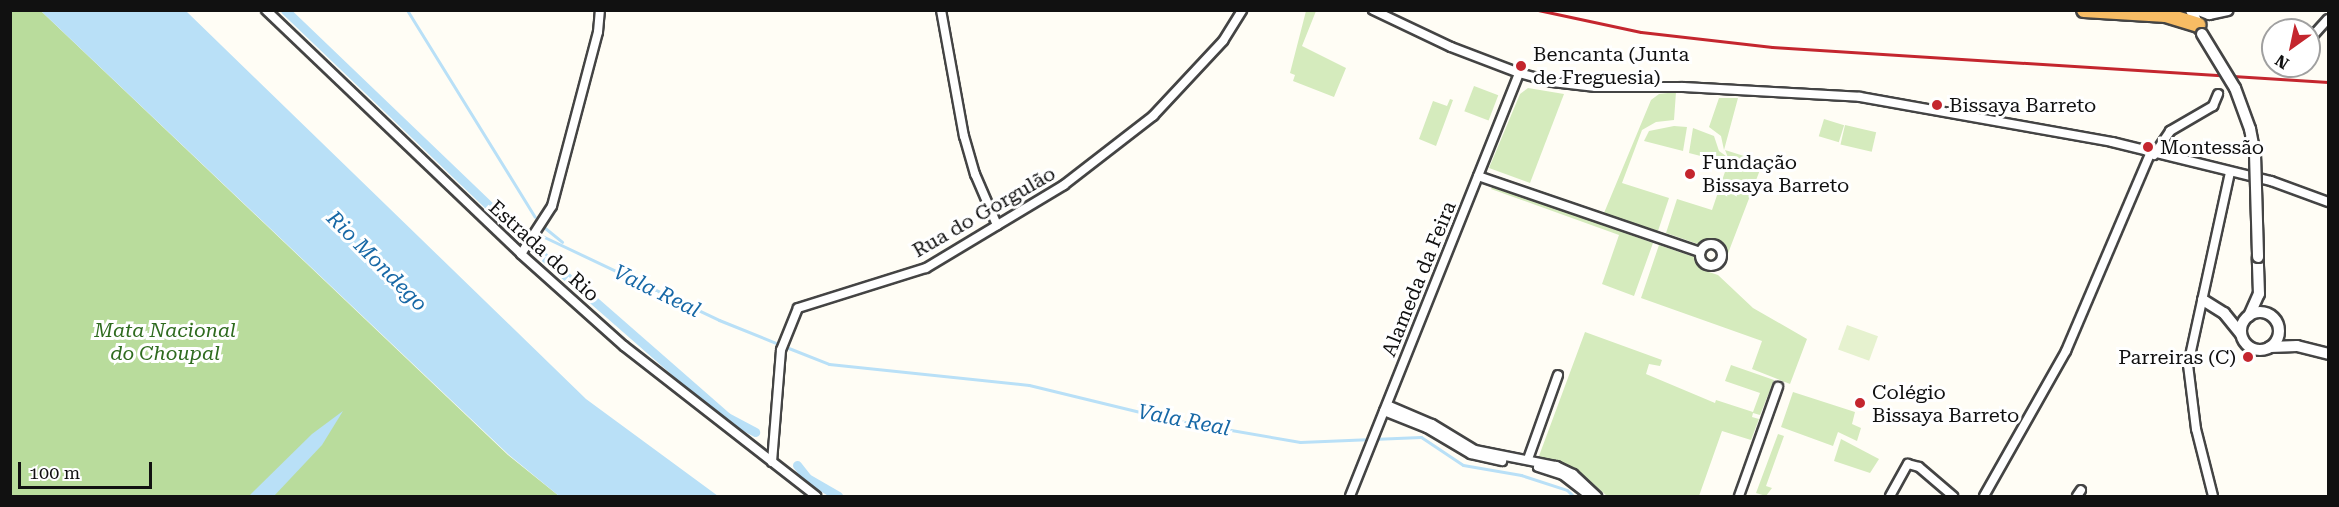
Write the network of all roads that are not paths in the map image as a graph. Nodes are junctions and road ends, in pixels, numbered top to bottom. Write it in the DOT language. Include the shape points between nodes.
graph roads {
  1 [pos="266,10"];
  2 [pos="600,10"];
  3 [pos="940,10"];
  4 [pos="1242,10"];
  5 [pos="1372,10"];
  6 [pos="2084,10"];
  7 [pos="2191,10"];
  8 [pos="2228,10"];
  9 [pos="2204,19"];
  10 [pos="1519,74"];
  11 [pos="2218,94"];
  12 [pos="2152,154"];
  13 [pos="2230,172"];
  14 [pos="1478,176"];
  15 [pos="2328,202"];
  16 [pos="998,225"];
  17 [pos="1700,252"];
  18 [pos="522,255"];
  19 [pos="2259,294"];
  20 [pos="2203,300"];
  21 [pos="2224,313"];
  22 [pos="2249,316"];
  23 [pos="2275,322"];
  24 [pos="2241,334"];
  25 [pos="2297,346"];
  26 [pos="2270,347"];
  27 [pos="2328,354"];
  28 [pos="1558,375"];
  29 [pos="1778,387"];
  30 [pos="1385,408"];
  31 [pos="1528,459"];
  32 [pos="772,462"];
  33 [pos="816,496"];
  34 [pos="1350,496"];
  35 [pos="1590,496"];
  36 [pos="1597,496"];
  37 [pos="1739,496"];
  38 [pos="1890,496"];
  39 [pos="1953,496"];
  40 [pos="1984,496"];
  41 [pos="2213,496"];
  1 -- 18 [label="street, Estrada do Rio"];
  2 -- 18 [label="street" via="595,44 552,206"];
  3 -- 16 [label="street" via="964,136 975,174"];
  4 -- 16 [label="street, Rua do Gorgulão" via="1223,41 1153,116 1064,185"];
  5 -- 10 [label="street"];
  6 -- 9 [label="highway"];
  7 -- 9 [label="street"];
  8 -- 9 [label="street"];
  9 -- 19 [label="street, bridge" via="2250,129 2255,154"];
  10 -- 12 [label="street" via="1596,87 1683,87 1860,97 2112,142"];
  10 -- 14 [label="street, Alameda da Feira"];
  11 -- 12 [label="street" via="2213,106 2170,131"];
  12 -- 13 [label="street"];
  12 -- 40 [label="street" via="2066,351"];
  13 -- 15 [label="street" via="2271,181"];
  13 -- 20 [label="street"];
  14 -- 17 [label="street"];
  14 -- 30 [label="street, Alameda da Feira"];
  16 -- 32 [label="street, Rua do Gorgulão" via="926,268 813,302 795,312 781,350"];
  18 -- 32 [label="street, Estrada do Rio" via="624,346"];
  19 -- 22 [label="street"];
  19 -- 23 [label="street"];
  20 -- 21 [label="street"];
  20 -- 41 [label="street" via="2188,365 2196,429"];
  21 -- 22 [label="street"];
  21 -- 24 [label="street"];
  22 -- 23 [label="street" via="2261,313"];
  22 -- 24 [label="street"];
  23 -- 25 [label="street"];
  23 -- 26 [label="street" via="2277,338"];
  24 -- 26 [label="street" via="2250,347"];
  25 -- 26 [label="street"];
  25 -- 27 [label="street"];
  28 -- 31 [label="street"];
  29 -- 37 [label="street"];
  30 -- 31 [label="street" via="1432,424 1475,450"];
  30 -- 34 [label="street, Alameda da Feira"];
  30 -- 35 [label="street" via="1471,454 1563,476"];
  31 -- 36 [label="street" via="1573,474"];
  32 -- 33 [label="street, Estrada do Rio"];
  38 -- 39 [label="street" via="1908,464 1919,467"];
}
